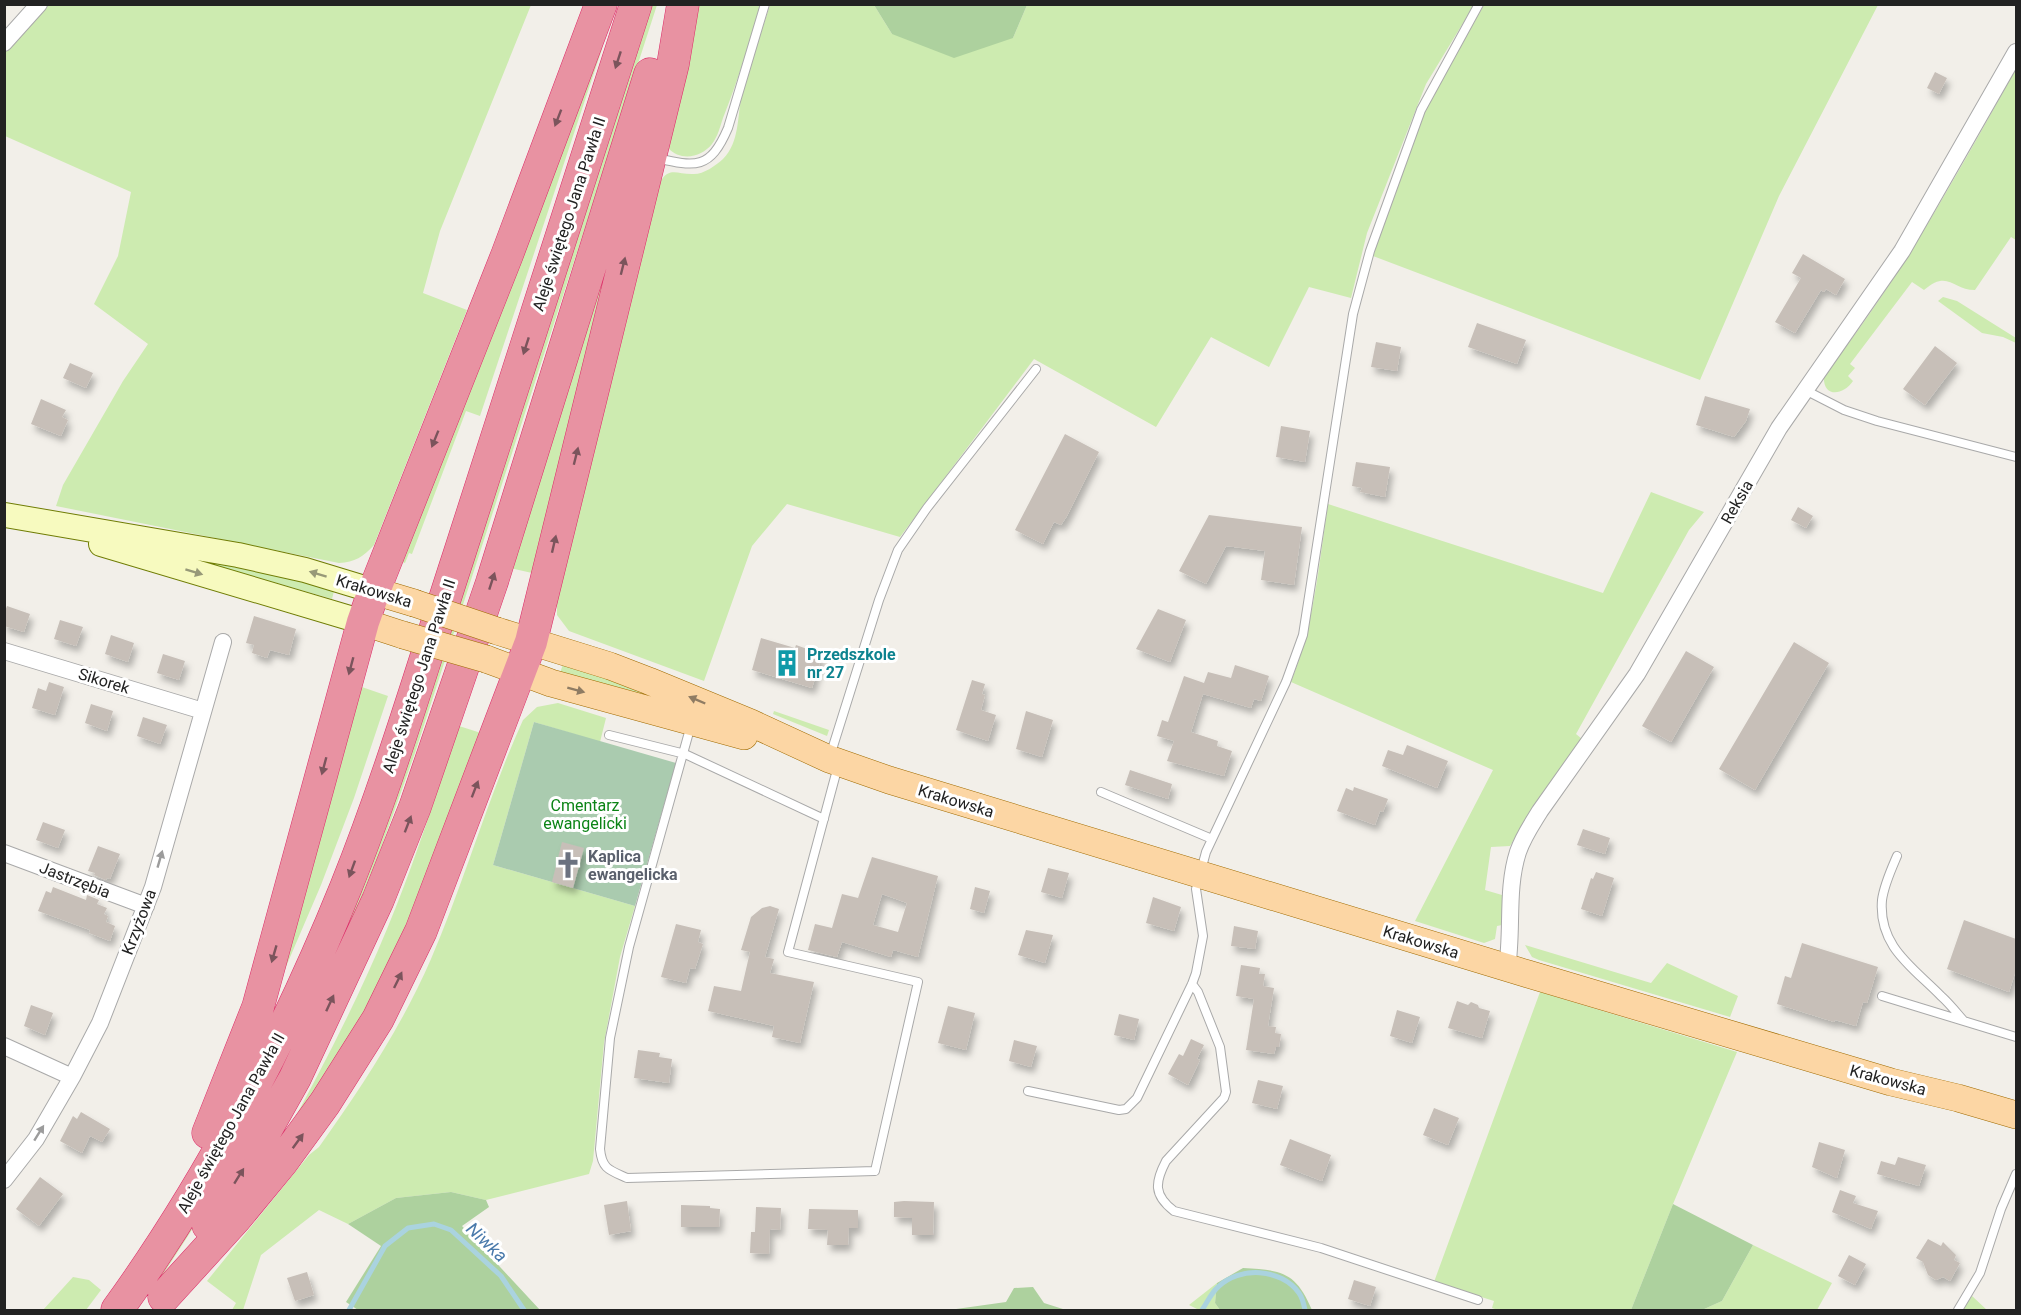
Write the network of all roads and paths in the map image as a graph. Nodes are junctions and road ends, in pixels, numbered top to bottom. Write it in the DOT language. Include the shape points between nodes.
graph roads {
  1 [pos="39,4"];
  2 [pos="601,4"];
  3 [pos="636,4"];
  4 [pos="671,4"];
  5 [pos="683,4"];
  6 [pos="765,4"];
  7 [pos="1479,4"];
  8 [pos="4,43"];
  9 [pos="2016,52"];
  10 [pos="650,157"];
  11 [pos="1036,369"];
  12 [pos="1805,390"];
  13 [pos="2016,457"];
  14 [pos="5,515"];
  15 [pos="374,591"];
  16 [pos="363,622"];
  17 [pos="223,642"];
  18 [pos="531,642"];
  19 [pos="4,651"];
  20 [pos="520,672"];
  21 [pos="203,711"];
  22 [pos="692,721"];
  23 [pos="609,735"];
  24 [pos="685,754"];
  25 [pos="834,761"];
  26 [pos="1101,792"];
  27 [pos="824,819"];
  28 [pos="1212,839"];
  29 [pos="4,853"];
  30 [pos="1897,856"];
  31 [pos="1199,874"];
  32 [pos="146,906"];
  33 [pos="1507,968"];
  34 [pos="1192,984"];
  35 [pos="1882,996"];
  36 [pos="1963,1020"];
  37 [pos="2016,1037"];
  38 [pos="4,1047"];
  39 [pos="72,1077"];
  40 [pos="1028,1091"];
  41 [pos="2016,1115"];
  42 [pos="2016,1174"];
  43 [pos="4,1180"];
  44 [pos="160,1247"];
  45 [pos="1478,1300"];
  46 [pos="141,1303"];
  47 [pos="1958,1311"];
  1 -- 8 [label="street"];
  2 -- 15 [label="highway, one-way"];
  3 -- 44 [label="highway, Aleje świętego Jana Pawła II, one-way" via="421,671 346,885 273,1050 222,1145"];
  46 -- 4 [label="highway, Aleje świętego Jana Pawła II, one-way" via="248,1162 295,1077 378,900 415,807 492,582"];
  5 -- 10 [label="highway"];
  6 -- 10 [label="lane" via="721,145 701,164"];
  7 -- 28 [label="lane" via="1421,110 1370,251 1353,314 1303,635 1286,682"];
  9 -- 12 [label="street, Reksia" via="1902,251"];
  18 -- 10 [label="highway, one-way"];
  11 -- 25 [label="lane" via="898,550 879,600"];
  12 -- 13 [label="lane" via="1877,421"];
  12 -- 33 [label="street, Reksia" via="1779,428 1638,674 1528,831 1518,853 1510,902"];
  15 -- 14 [label="main road, Krakowska, one-way" via="238,555"];
  14 -- 16 [label="main road, Krakowska, one-way"];
  15 -- 16 [label="highway"];
  15 -- 18 [label="main road, Krakowska, bridge"];
  16 -- 20 [label="main road, Krakowska, bridge"];
  16 -- 44 [label="highway, one-way" via="258,1007"];
  17 -- 21 [label="street, Krzyżowa"];
  18 -- 20 [label="highway"];
  25 -- 18 [label="main road, Krakowska, one-way" via="649,681"];
  19 -- 21 [label="street, Sikorek"];
  20 -- 22 [label="main road, Krakowska, one-way"];
  46 -- 20 [label="highway, one-way" via="235,1219 326,1103 378,1019 421,932"];
  32 -- 21 [label="street, Krzyżowa, one-way"];
  22 -- 24 [label="lane"];
  22 -- 25 [label="main road, Krakowska"];
  23 -- 24 [label="lane"];
  24 -- 27 [label="lane"];
  24 -- 27 [label="lane" via="629,947 610,1038 600,1149 608,1170 627,1178 875,1171 918,982 788,952"];
  25 -- 27 [label="lane"];
  25 -- 31 [label="main road, Krakowska"];
  26 -- 28 [label="lane"];
  28 -- 31 [label="lane"];
  29 -- 32 [label="street, Jastrzębia"];
  30 -- 36 [label="lane" via="1882,901 1889,936 1900,957"];
  31 -- 33 [label="main road, Krakowska"];
  31 -- 34 [label="lane" via="1203,936"];
  32 -- 39 [label="street, Krzyżowa" via="100,1023"];
  33 -- 41 [label="main road, Krakowska"];
  34 -- 40 [label="lane" via="1137,1098 1126,1109"];
  34 -- 45 [label="lane" via="1220,1047 1226,1092 1166,1161 1157,1185 1165,1204 1174,1210 1321,1248"];
  35 -- 36 [label="lane"];
  36 -- 37 [label="lane"];
  38 -- 39 [label="street"];
  43 -- 39 [label="street, Krzyżowa, one-way" via="36,1139"];
  42 -- 47 [label="lane" via="1980,1273"];
  44 -- 46 [label="highway, Aleje świętego Jana Pawła II"];
}
